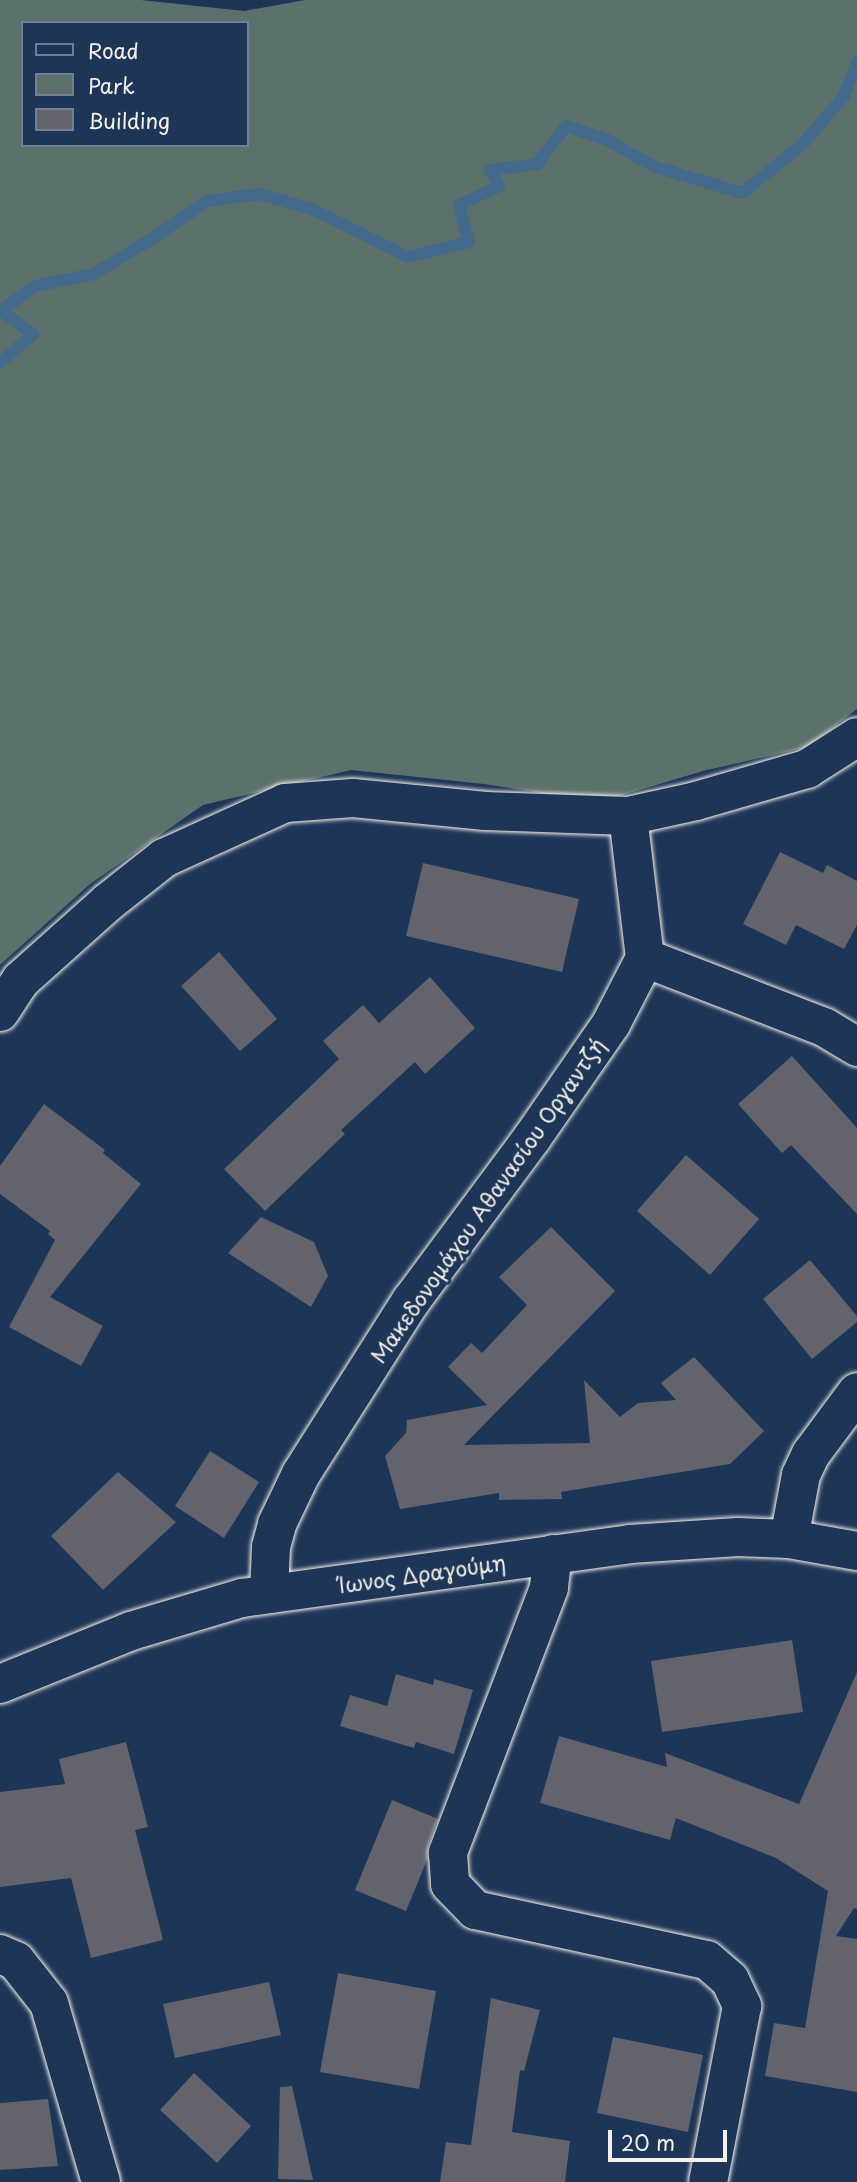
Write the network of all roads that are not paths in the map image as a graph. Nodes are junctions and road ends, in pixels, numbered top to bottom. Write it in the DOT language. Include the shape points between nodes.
graph roads {
  1 [pos="857,737"];
  2 [pos="628,816"];
  3 [pos="645,958"];
  4 [pos="0,1012"];
  5 [pos="857,1047"];
  6 [pos="857,1392"];
  7 [pos="789,1539"];
  8 [pos="857,1551"];
  9 [pos="553,1554"];
  10 [pos="269,1594"];
  11 [pos="0,1684"];
  12 [pos="0,1954"];
  13 [pos="101,2182"];
  14 [pos="708,2182"];
  1 -- 2 [label="street" via="807,769"];
  2 -- 3 [label="street"];
  2 -- 4 [label="street" via="485,811 353,798 285,803 164,858 21,980"];
  3 -- 5 [label="street" via="824,1027"];
  3 -- 10 [label="street, Μακεδονομάχου Αθανασίου Οργαντζή" via="611,1024 411,1301 301,1474 277,1524"];
  6 -- 7 [label="street" via="801,1475"];
  7 -- 8 [label="street, Ίωνος Δραγούμη"];
  7 -- 9 [label="street, Ίωνος Δραγούμη" via="672,1541"];
  9 -- 10 [label="street, Ίωνος Δραγούμη"];
  9 -- 14 [label="street" via="549,1588 448,1853 450,1884 475,1910 707,1960 730,1980 742,2006"];
  10 -- 11 [label="street, Ίωνος Δραγούμη" via="131,1631"];
  12 -- 13 [label="street" via="16,1961 49,2003"];
}
